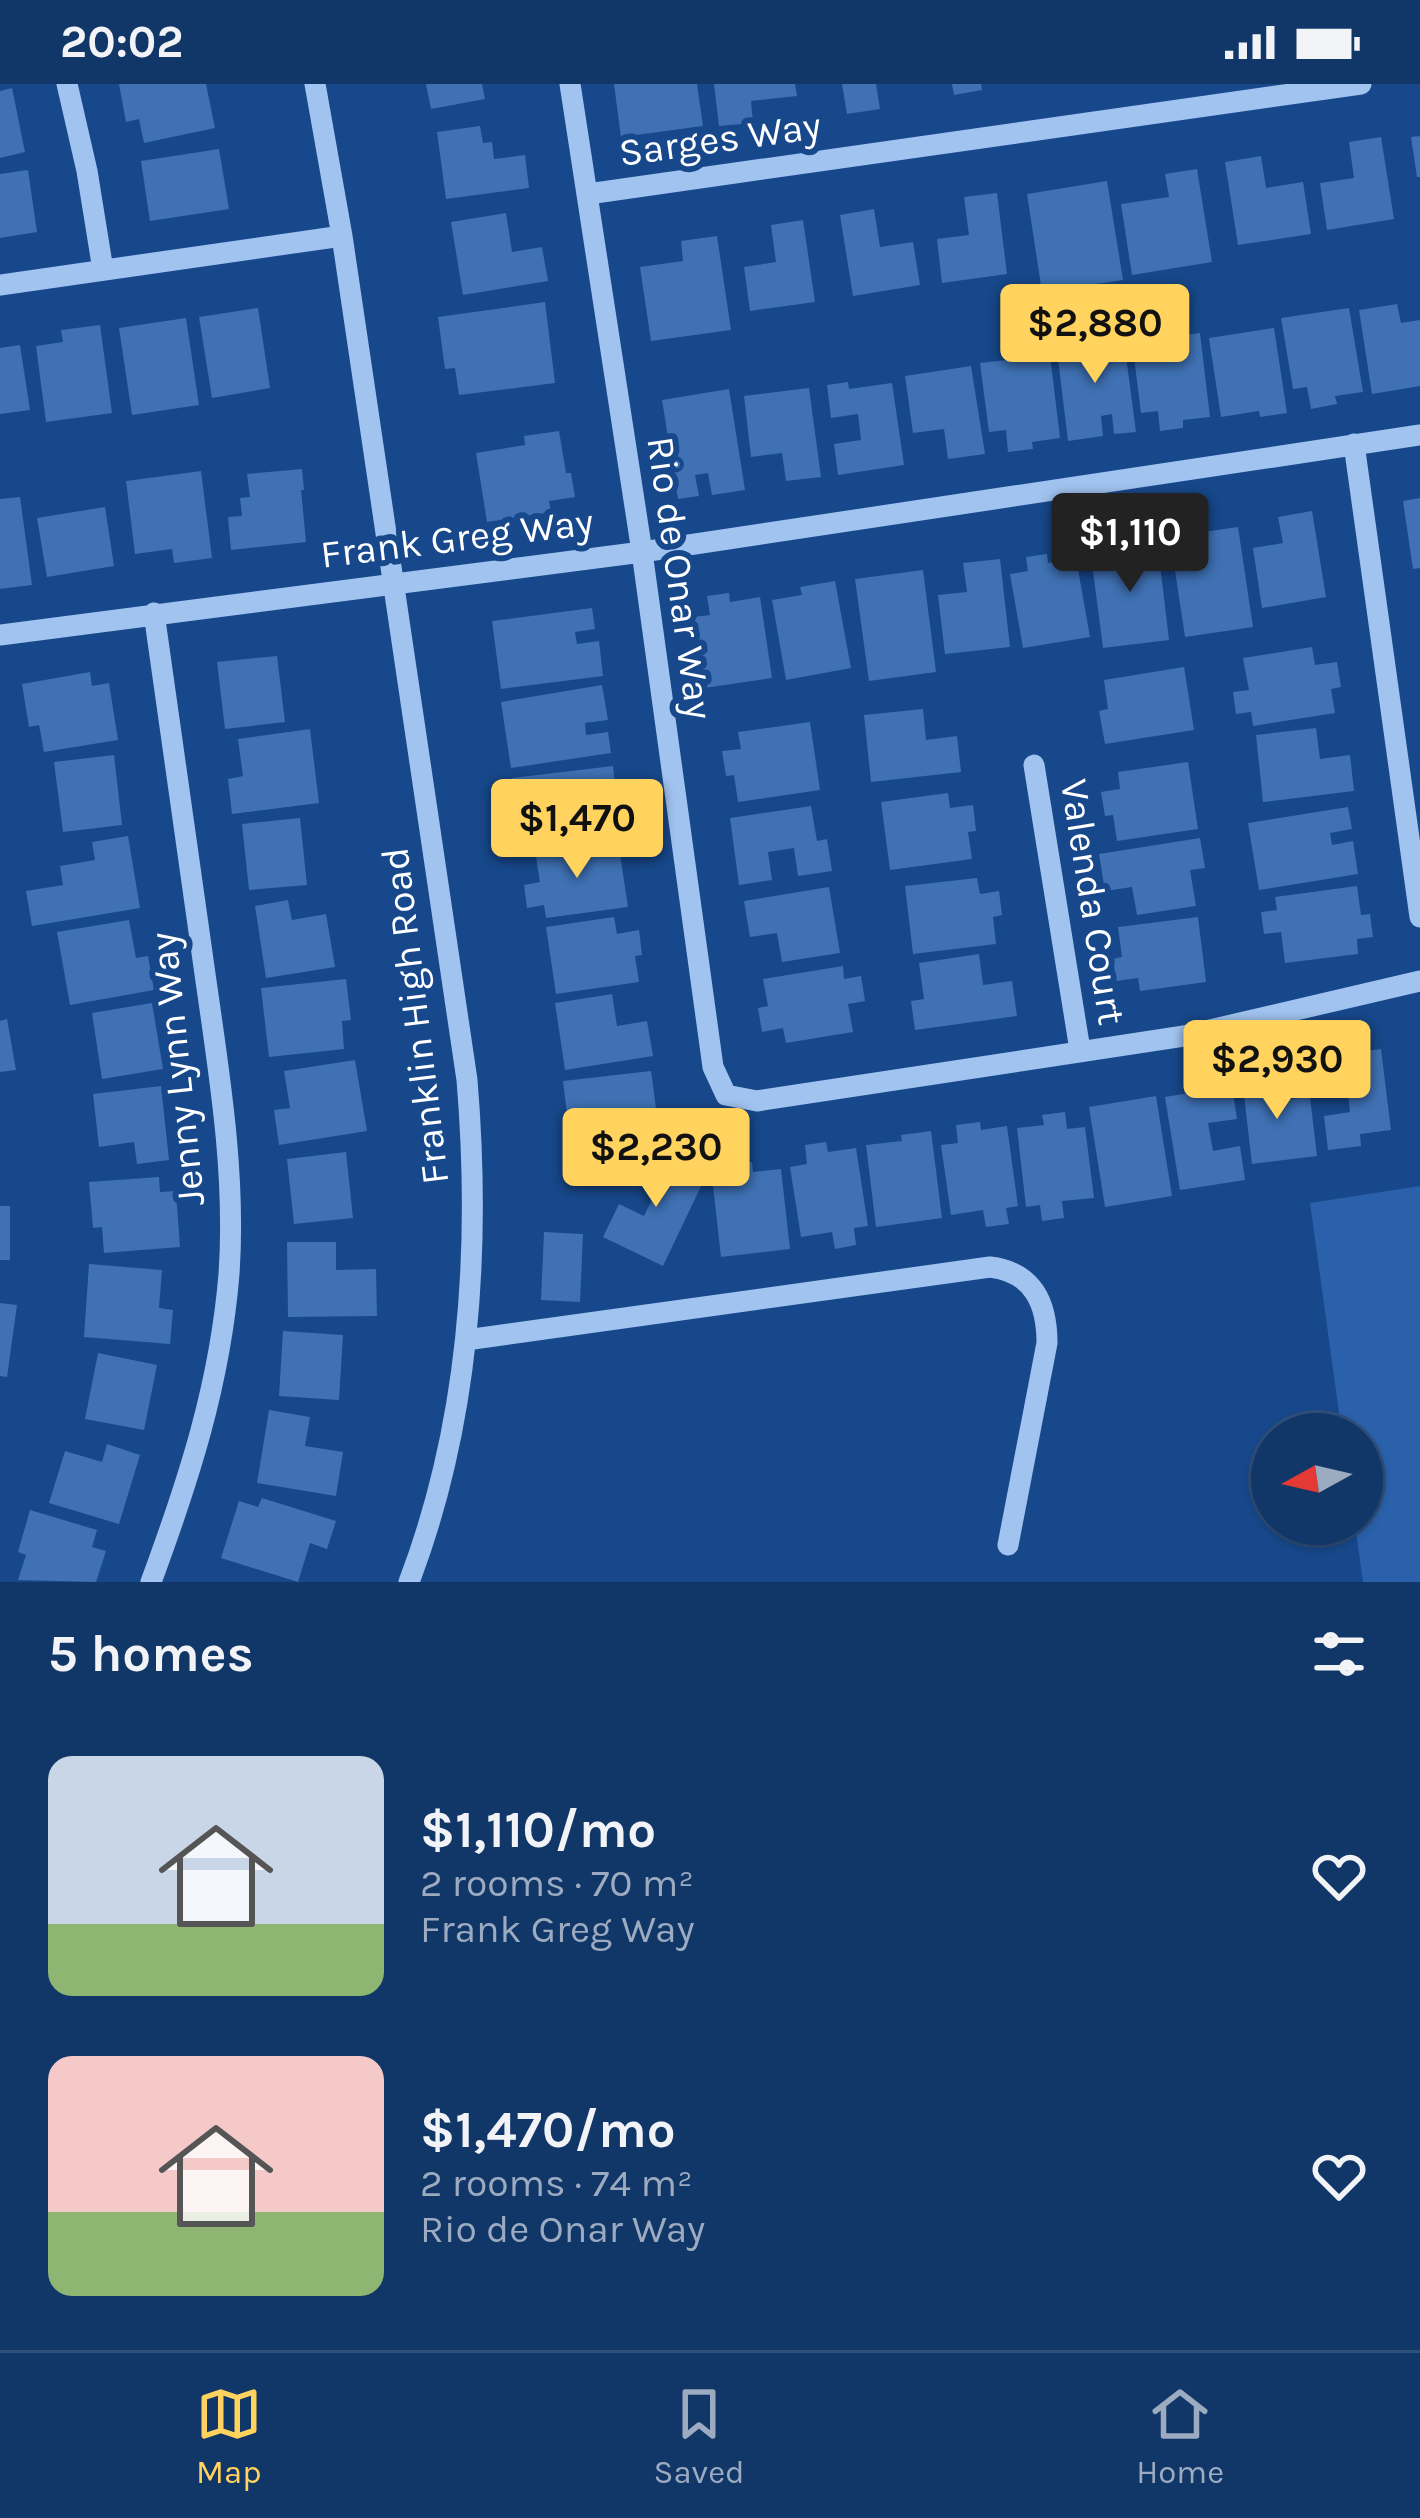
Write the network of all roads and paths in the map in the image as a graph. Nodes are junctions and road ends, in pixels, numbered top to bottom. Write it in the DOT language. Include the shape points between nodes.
graph roads {
  1 [pos="67,84"];
  2 [pos="315,84"];
  3 [pos="570,84"];
  4 [pos="1361,84"];
  5 [pos="588,194"];
  6 [pos="342,236"];
  7 [pos="104,270"];
  8 [pos="0,285"];
  9 [pos="1420,435"];
  10 [pos="1354,445"];
  11 [pos="642,552"];
  12 [pos="394,582"];
  13 [pos="154,613"];
  14 [pos="0,634"];
  15 [pos="1034,765"];
  16 [pos="1420,917"];
  17 [pos="1420,981"];
  18 [pos="1080,1050"];
  19 [pos="466,1340"];
  20 [pos="1009,1545"];
  21 [pos="152,1582"];
  22 [pos="409,1582"];
  1 -- 7 [label="street"];
  2 -- 6 [label="street, Franklin High Road"];
  3 -- 5 [label="street, Rio de Onar Way"];
  4 -- 5 [label="street, Sarges Way"];
  5 -- 11 [label="street, Rio de Onar Way"];
  6 -- 7 [label="street"];
  6 -- 12 [label="street, Franklin High Road"];
  7 -- 8 [label="street"];
  9 -- 10 [label="street, Frank Greg Way"];
  10 -- 11 [label="street, Frank Greg Way"];
  10 -- 16 [label="street"];
  11 -- 12 [label="street, Frank Greg Way"];
  11 -- 18 [label="street, Rio de Onar Way" via="713,1067 726,1095 757,1102"];
  12 -- 13 [label="street, Frank Greg Way"];
  12 -- 19 [label="street, Franklin High Road" via="466,1080 473,1241"];
  13 -- 14 [label="street, Frank Greg Way"];
  13 -- 21 [label="street, Jenny Lynn Way" via="226,1122 231,1213 218,1367"];
  15 -- 18 [label="street, Valenda Court"];
  17 -- 18 [label="street, Rio de Onar Way" via="1184,1036"];
  19 -- 20 [label="street" via="1007,1269 1034,1292 1047,1325"];
  19 -- 22 [label="street, Franklin High Road" via="443,1470"];
}
